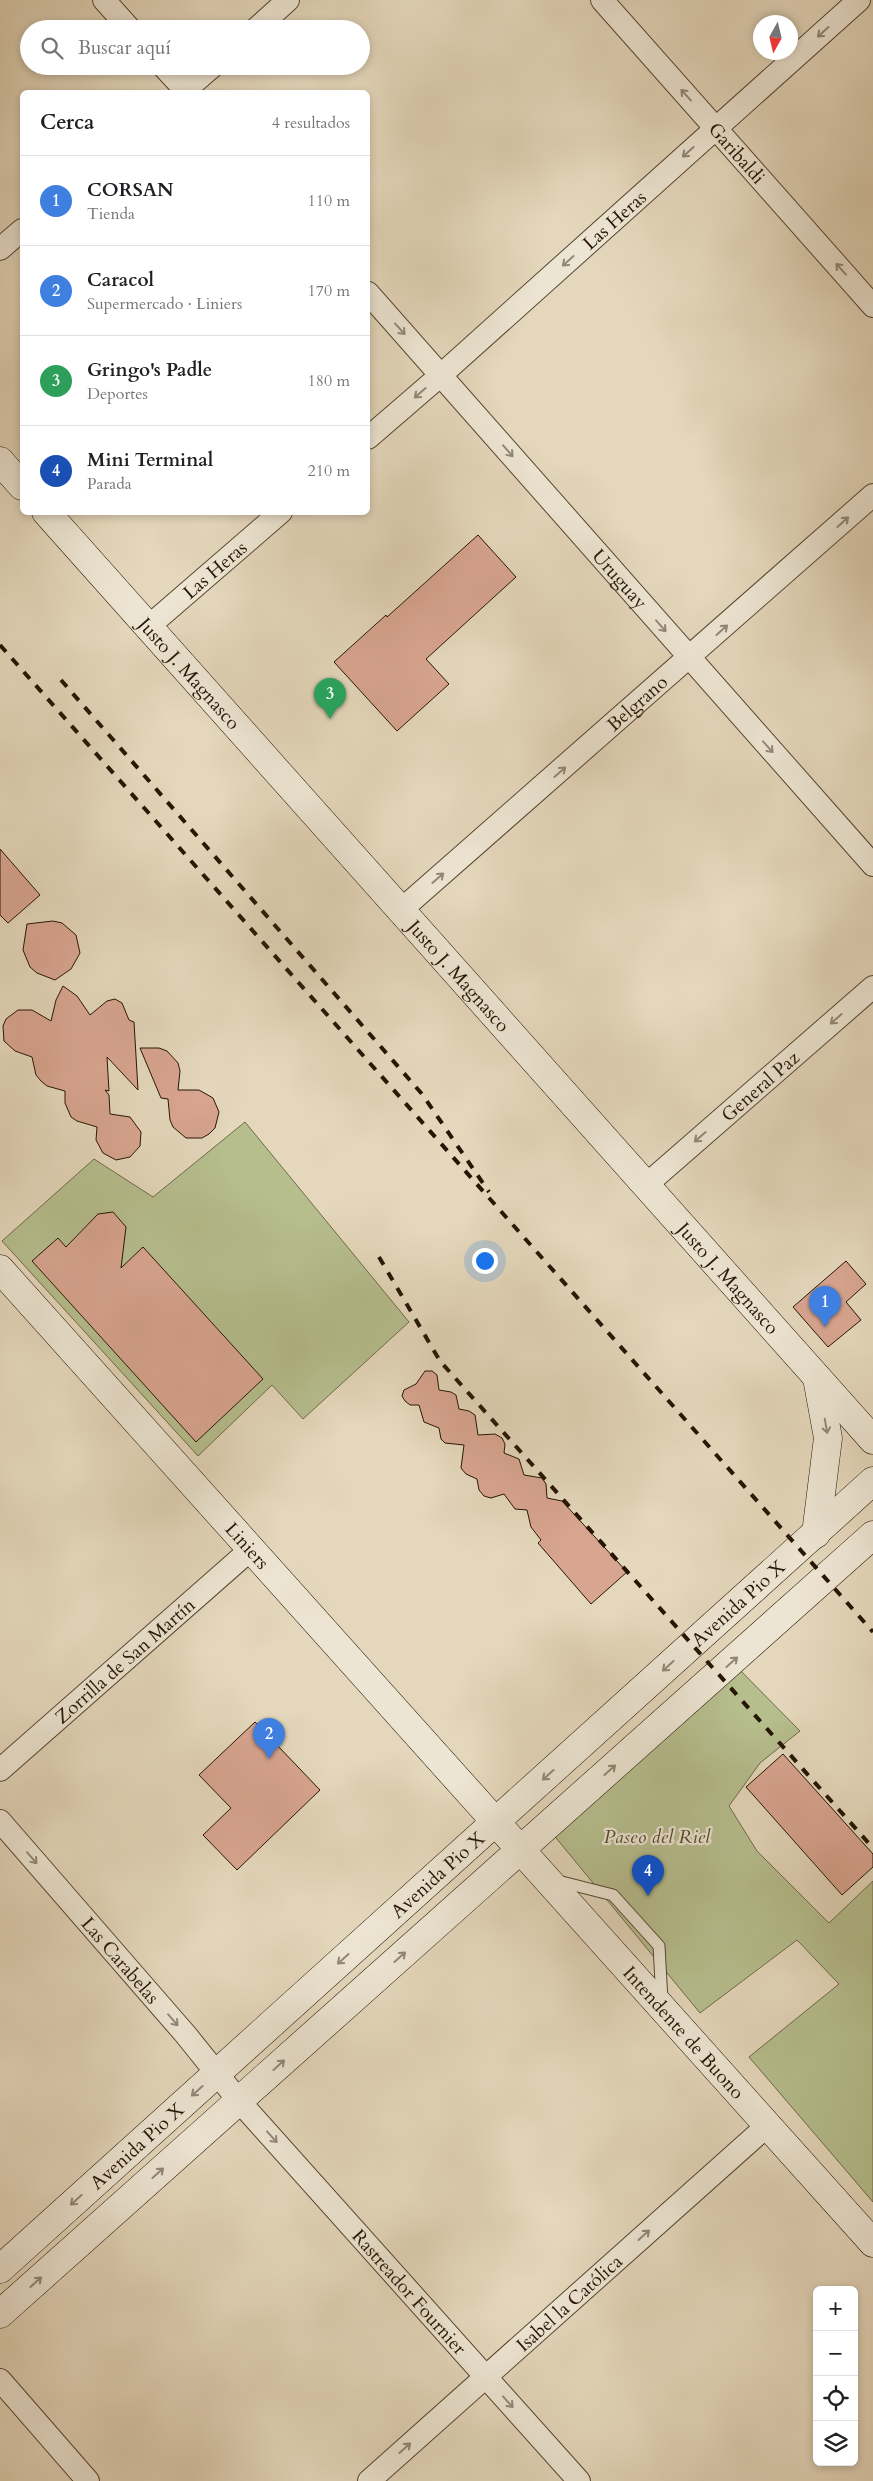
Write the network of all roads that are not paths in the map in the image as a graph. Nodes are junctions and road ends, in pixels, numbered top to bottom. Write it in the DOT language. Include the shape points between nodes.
graph roads {
  1 [pos="104,0"];
  2 [pos="288,0"];
  3 [pos="602,0"];
  4 [pos="859,0"];
  5 [pos="122,20"];
  6 [pos="266,20"];
  7 [pos="171,75"];
  8 [pos="203,75"];
  9 [pos="183,90"];
  10 [pos="187,90"];
  11 [pos="716,128"];
  12 [pos="20,232"];
  13 [pos="0,249"];
  14 [pos="370,295"];
  15 [pos="873,306"];
  16 [pos="442,375"];
  17 [pos="370,436"];
  18 [pos="0,461"];
  19 [pos="20,484"];
  20 [pos="873,496"];
  21 [pos="49,515"];
  22 [pos="278,515"];
  23 [pos="148,627"];
  24 [pos="690,659"];
  25 [pos="873,865"];
  26 [pos="401,910"];
  27 [pos="873,986"];
  28 [pos="646,1185"];
  29 [pos="0,1269"];
  30 [pos="817,1378"];
  31 [pos="873,1440"];
  32 [pos="873,1481"];
  33 [pos="816,1534"];
  34 [pos="873,1535"];
  35 [pos="250,1550"];
  36 [pos="873,1560"];
  37 [pos="845,1561"];
  38 [pos="0,1770"];
  39 [pos="0,1821"];
  40 [pos="497,1821"];
  41 [pos="522,1849"];
  42 [pos="548,1878"];
  43 [pos="663,2007"];
  44 [pos="216,2073"];
  45 [pos="239,2101"];
  46 [pos="768,2125"];
  47 [pos="873,2243"];
  48 [pos="0,2269"];
  49 [pos="0,2314"];
  50 [pos="485,2376"];
  51 [pos="0,2380"];
  52 [pos="88,2481"];
  53 [pos="369,2481"];
  54 [pos="580,2481"];
  1 -- 5 [label="street"];
  2 -- 6 [label="street"];
  11 -- 3 [label="street, Garibaldi, one-way"];
  4 -- 11 [label="street, Las Heras, one-way"];
  7 -- 9 [label="street"];
  8 -- 10 [label="street"];
  15 -- 11 [label="street, Garibaldi, one-way"];
  11 -- 16 [label="street, Las Heras, one-way"];
  12 -- 13 [label="street"];
  14 -- 16 [label="street, Uruguay, one-way"];
  16 -- 17 [label="street, Las Heras, one-way"];
  16 -- 24 [label="street, Uruguay, one-way"];
  18 -- 19 [label="main road"];
  24 -- 20 [label="street, Belgrano, one-way"];
  21 -- 23 [label="main road, Justo J. Magnasco"];
  22 -- 23 [label="street, Las Heras"];
  23 -- 26 [label="main road, Justo J. Magnasco"];
  24 -- 25 [label="street, Uruguay, one-way"];
  26 -- 24 [label="street, Belgrano, one-way"];
  26 -- 28 [label="main road, Justo J. Magnasco"];
  27 -- 28 [label="street, General Paz, one-way"];
  28 -- 30 [label="main road, Justo J. Magnasco"];
  29 -- 35 [label="main road, Liniers"];
  30 -- 31 [label="main road, Justo J. Magnasco"];
  30 -- 33 [label="main road, one-way" via="828,1438"];
  32 -- 33 [label="main road, Avenida Pio X"];
  33 -- 40 [label="main road, Avenida Pio X, one-way"];
  34 -- 37 [label="main road, Avenida Pio X"];
  35 -- 38 [label="street, Zorrilla de San Martín"];
  35 -- 40 [label="main road, Liniers"];
  36 -- 37 [label="main road"];
  41 -- 37 [label="main road, Avenida Pio X, one-way"];
  39 -- 44 [label="street, Las Carabelas, one-way"];
  40 -- 41 [label="main road, Intendente de Buono"];
  40 -- 44 [label="main road, Avenida Pio X, one-way"];
  41 -- 42 [label="main road, Intendente de Buono"];
  45 -- 41 [label="main road, Avenida Pio X, one-way"];
  42 -- 43 [label="main road, Intendente de Buono"];
  42 -- 43 [label="lane" via="614,1895 659,1946"];
  43 -- 46 [label="main road, Intendente de Buono"];
  44 -- 45 [label="street, Las Carabelas"];
  44 -- 48 [label="main road, Avenida Pio X, one-way"];
  49 -- 45 [label="main road, Avenida Pio X, one-way"];
  45 -- 50 [label="street, Rastreador Fournier, one-way"];
  46 -- 47 [label="main road, Intendente de Buono"];
  50 -- 46 [label="street, Isabel la Católica, one-way"];
  53 -- 50 [label="street, Isabel la Católica, one-way"];
  50 -- 54 [label="street, Rastreador Fournier, one-way"];
  51 -- 52 [label="street"];
}
